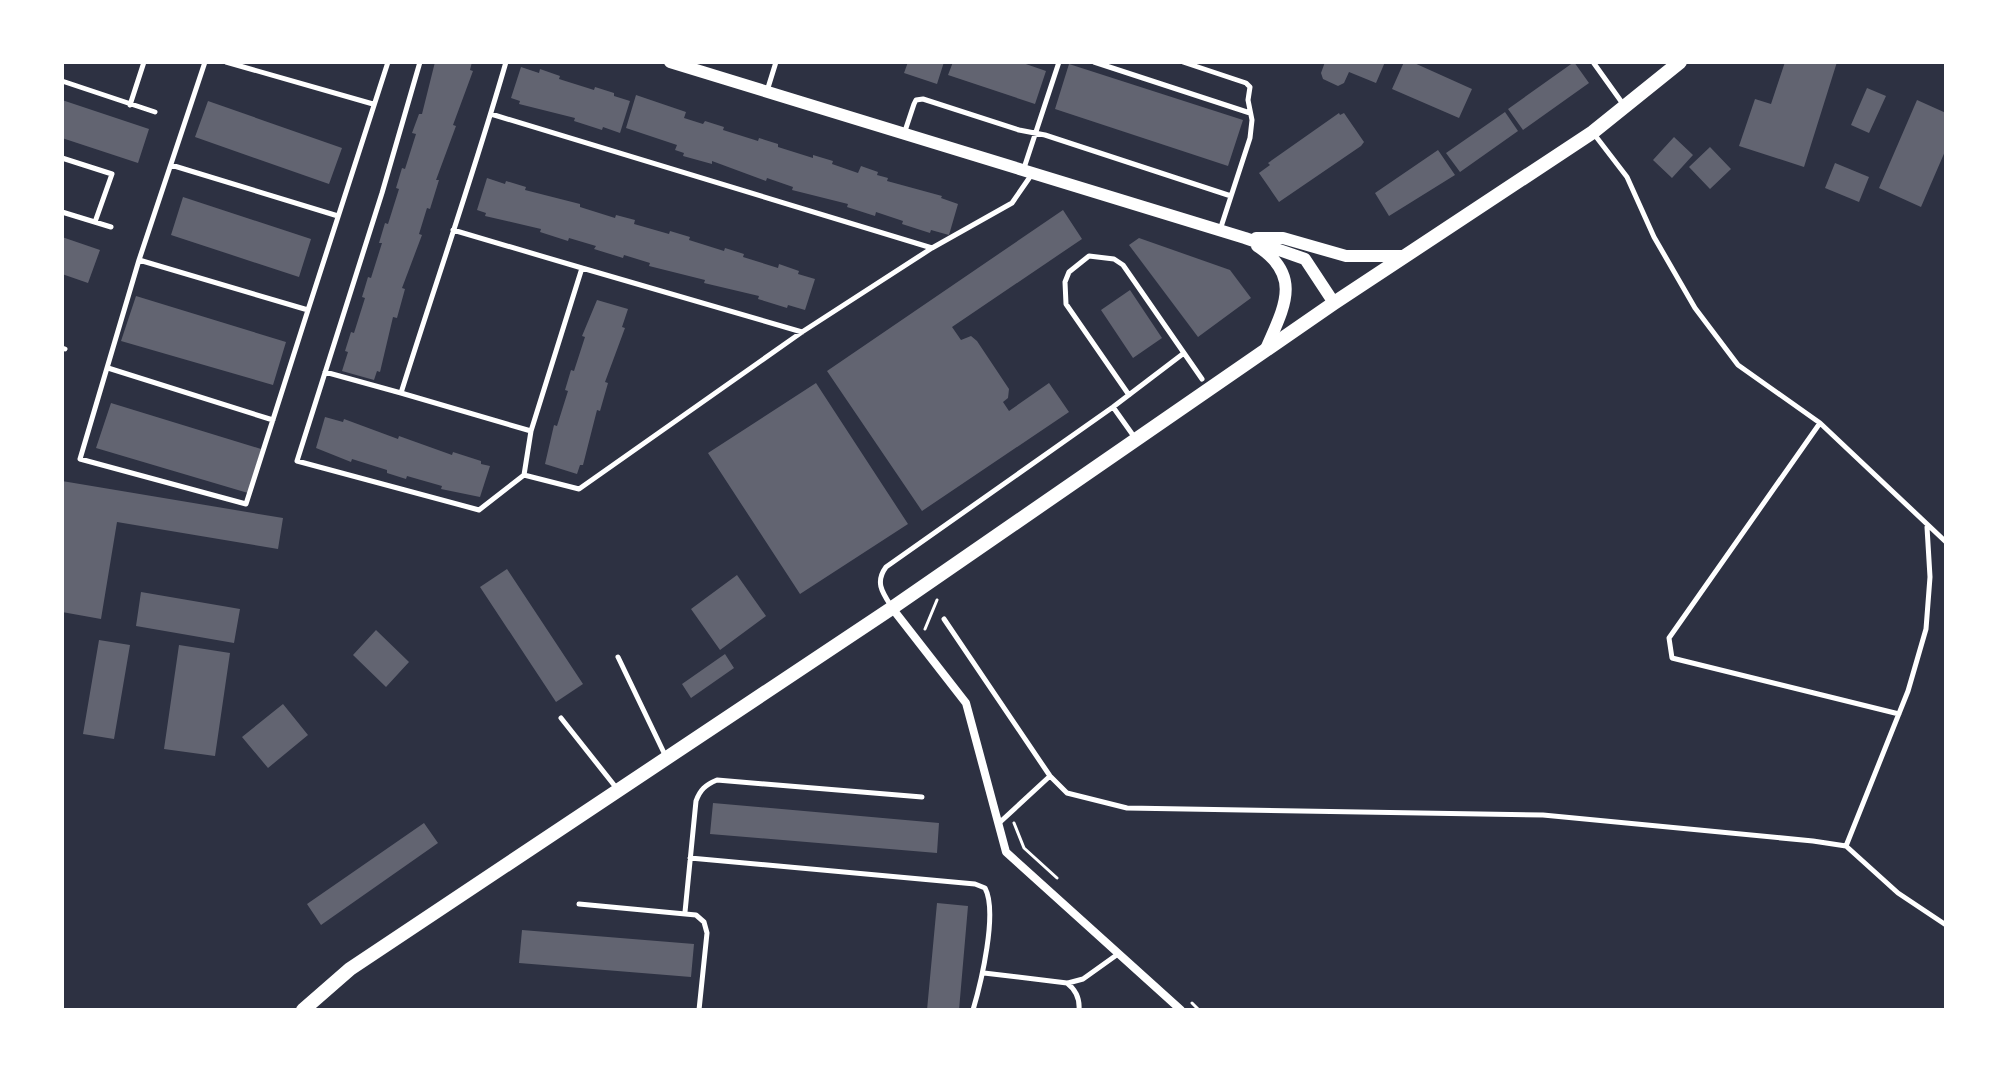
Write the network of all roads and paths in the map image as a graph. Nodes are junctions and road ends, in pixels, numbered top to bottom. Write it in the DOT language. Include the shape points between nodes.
graph roads {
  1 [pos="144,62"];
  2 [pos="205,62"];
  3 [pos="226,62"];
  4 [pos="388,62"];
  5 [pos="420,62"];
  6 [pos="506,62"];
  7 [pos="670,62"];
  8 [pos="776,62"];
  9 [pos="1059,62"];
  10 [pos="1094,62"];
  11 [pos="1183,62"];
  12 [pos="1593,62"];
  13 [pos="1680,62"];
  14 [pos="62,81"];
  15 [pos="767,91"];
  16 [pos="373,104"];
  17 [pos="130,105"];
  18 [pos="1626,108"];
  19 [pos="155,112"];
  20 [pos="1250,113"];
  21 [pos="491,114"];
  22 [pos="1593,132"];
  23 [pos="1036,133"];
  24 [pos="904,134"];
  25 [pos="62,158"];
  26 [pos="171,165"];
  27 [pos="1027,173"];
  28 [pos="1231,196"];
  29 [pos="62,212"];
  30 [pos="338,216"];
  31 [pos="95,222"];
  32 [pos="111,227"];
  33 [pos="453,230"];
  34 [pos="1220,231"];
  35 [pos="1245,238"];
  36 [pos="932,248"];
  37 [pos="1405,256"];
  38 [pos="139,260"];
  39 [pos="582,268"];
  40 [pos="1334,303"];
  41 [pos="308,310"];
  42 [pos="802,332"];
  43 [pos="1266,349"];
  44 [pos="1184,353"];
  45 [pos="108,368"];
  46 [pos="325,372"];
  47 [pos="1202,379"];
  48 [pos="401,393"];
  49 [pos="1129,395"];
  50 [pos="1113,407"];
  51 [pos="273,420"];
  52 [pos="1820,423"];
  53 [pos="531,431"];
  54 [pos="1136,439"];
  55 [pos="524,475"];
  56 [pos="1927,526"];
  57 [pos="1946,542"];
  58 [pos="937,600"];
  59 [pos="892,608"];
  60 [pos="944,619"];
  61 [pos="925,628"];
  62 [pos="618,657"];
  63 [pos="1899,714"];
  64 [pos="561,718"];
  65 [pos="667,758"];
  66 [pos="1050,776"];
  67 [pos="618,790"];
  68 [pos="922,797"];
  69 [pos="1010,812"];
  70 [pos="997,824"];
  71 [pos="1846,846"];
  72 [pos="690,858"];
  73 [pos="1059,880"];
  74 [pos="579,904"];
  75 [pos="685,912"];
  76 [pos="1946,925"];
  77 [pos="1118,954"];
  78 [pos="984,973"];
  79 [pos="1067,983"];
  80 [pos="1187,999"];
  81 [pos="303,1010"];
  82 [pos="699,1010"];
  83 [pos="973,1010"];
  84 [pos="1079,1010"];
  85 [pos="1181,1010"];
  86 [pos="1199,1010"];
  1 -- 17 [label="lane"];
  2 -- 26 [label="lane"];
  3 -- 16 [label="lane"];
  4 -- 16 [label="lane"];
  5 -- 46 [label="lane"];
  6 -- 21 [label="lane"];
  7 -- 15 [label="street"];
  8 -- 15 [label="lane"];
  9 -- 23 [label="lane"];
  10 -- 20 [label="lane"];
  11 -- 20 [label="lane" via="1249,85"];
  12 -- 18 [label="lane"];
  13 -- 18 [label="main road"];
  14 -- 17 [label="lane"];
  15 -- 24 [label="street"];
  16 -- 30 [label="lane"];
  17 -- 19 [label="lane"];
  18 -- 22 [label="main road"];
  20 -- 28 [label="lane" via="1250,138"];
  21 -- 33 [label="lane"];
  21 -- 36 [label="lane"];
  22 -- 37 [label="main road"];
  22 -- 52 [label="lane" via="1627,177 1695,308 1738,365"];
  23 -- 24 [label="lane" via="919,98"];
  23 -- 27 [label="lane"];
  23 -- 28 [label="lane"];
  24 -- 27 [label="street"];
  25 -- 31 [label="lane" via="112,174"];
  26 -- 30 [label="lane"];
  26 -- 38 [label="lane"];
  27 -- 34 [label="street"];
  27 -- 36 [label="lane" via="1012,203"];
  28 -- 34 [label="lane"];
  29 -- 31 [label="lane"];
  30 -- 41 [label="lane"];
  31 -- 32 [label="lane"];
  33 -- 39 [label="lane"];
  33 -- 48 [label="lane"];
  34 -- 35 [label="street"];
  35 -- 37 [label="street" via="1283,238 1346,256"];
  35 -- 40 [label="street" via="1305,259"];
  35 -- 43 [label="street" via="1276,261 1287,284 1287,302"];
  36 -- 42 [label="lane"];
  37 -- 40 [label="main road"];
  38 -- 41 [label="lane"];
  38 -- 45 [label="lane"];
  39 -- 42 [label="lane"];
  39 -- 53 [label="lane"];
  40 -- 43 [label="main road"];
  41 -- 51 [label="lane"];
  42 -- 55 [label="lane" via="579,489"];
  43 -- 54 [label="main road"];
  44 -- 47 [label="lane"];
  44 -- 49 [label="lane"];
  44 -- 49 [label="lane" via="1123,265 1102,256 1077,263 1065,282 1066,304"];
  45 -- 51 [label="lane"];
  45 -- 51 [label="lane" via="80,459 246,504"];
  46 -- 48 [label="lane"];
  46 -- 55 [label="lane" via="297,461 479,510"];
  48 -- 53 [label="lane"];
  49 -- 50 [label="lane"];
  50 -- 54 [label="lane"];
  50 -- 59 [label="lane" via="886,567 881,591"];
  52 -- 56 [label="lane"];
  52 -- 63 [label="lane" via="1669,638 1672,658"];
  53 -- 55 [label="lane"];
  54 -- 59 [label="main road"];
  56 -- 57 [label="lane"];
  56 -- 63 [label="lane" via="1926,629"];
  58 -- 61 [label="path"];
  59 -- 65 [label="main road"];
  59 -- 70 [label="street" via="966,703"];
  60 -- 66 [label="lane"];
  62 -- 65 [label="lane"];
  63 -- 71 [label="lane"];
  64 -- 67 [label="lane"];
  65 -- 67 [label="main road"];
  66 -- 69 [label="lane"];
  66 -- 71 [label="lane" via="1067,793 1127,808 1543,815"];
  67 -- 81 [label="main road" via="350,969"];
  68 -- 72 [label="lane" via="717,780 699,791"];
  69 -- 70 [label="lane"];
  69 -- 73 [label="path" via="1024,848"];
  70 -- 77 [label="street" via="1006,852"];
  71 -- 76 [label="lane" via="1898,893"];
  72 -- 75 [label="lane"];
  72 -- 78 [label="lane" via="975,884 985,888 990,905"];
  74 -- 75 [label="lane"];
  75 -- 82 [label="lane" via="704,922 707,933"];
  77 -- 79 [label="lane" via="1083,979"];
  77 -- 85 [label="street"];
  78 -- 79 [label="lane"];
  78 -- 83 [label="lane"];
  79 -- 84 [label="lane" via="1075,989"];
  80 -- 86 [label="path"];
}
